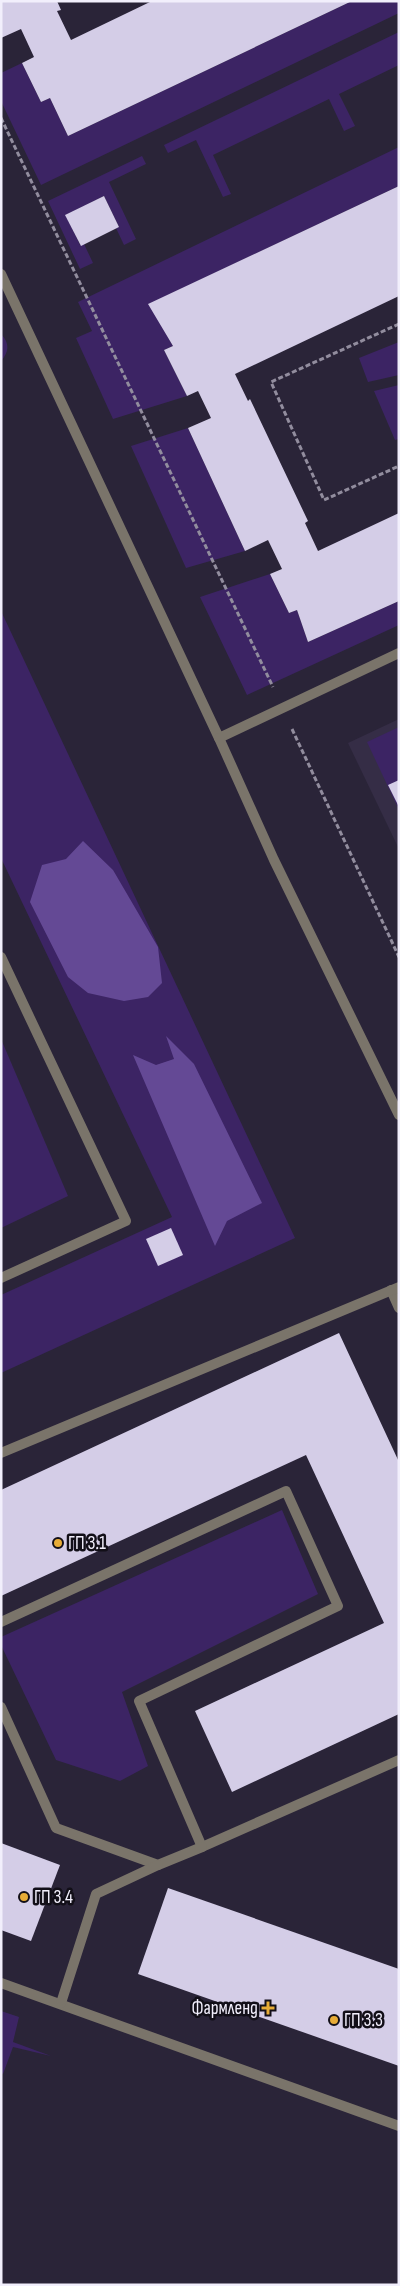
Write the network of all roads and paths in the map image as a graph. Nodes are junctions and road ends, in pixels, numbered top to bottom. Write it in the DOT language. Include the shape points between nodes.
graph roads {
  1 [pos="1,118"];
  2 [pos="1,274"];
  3 [pos="399,324"];
  4 [pos="399,466"];
  5 [pos="399,653"];
  6 [pos="282,707"];
  7 [pos="218,738"];
  8 [pos="1,957"];
  9 [pos="399,958"];
  10 [pos="399,1115"];
  11 [pos="1,1278"];
  12 [pos="395,1289"];
  13 [pos="399,1308"];
  14 [pos="1,1453"];
  15 [pos="1,1622"];
  16 [pos="1,1707"];
  17 [pos="399,1760"];
  18 [pos="202,1847"];
  19 [pos="158,1865"];
  20 [pos="1,1983"];
  21 [pos="61,2003"];
  22 [pos="399,2126"];
  1 -- 6 [label="path"];
  2 -- 7 [label="street"];
  3 -- 4 [label="path" via="271,382 324,500"];
  5 -- 6 [label="street"];
  6 -- 7 [label="street"];
  6 -- 9 [label="path"];
  7 -- 10 [label="street"];
  8 -- 11 [label="street" via="126,1221"];
  12 -- 13 [label="street"];
  12 -- 14 [label="street"];
  15 -- 18 [label="street" via="286,1491 338,1606 139,1701"];
  16 -- 19 [label="street" via="56,1828"];
  17 -- 18 [label="street"];
  18 -- 19 [label="street"];
  19 -- 21 [label="street" via="96,1894"];
  20 -- 21 [label="street"];
  21 -- 22 [label="street"];
}
